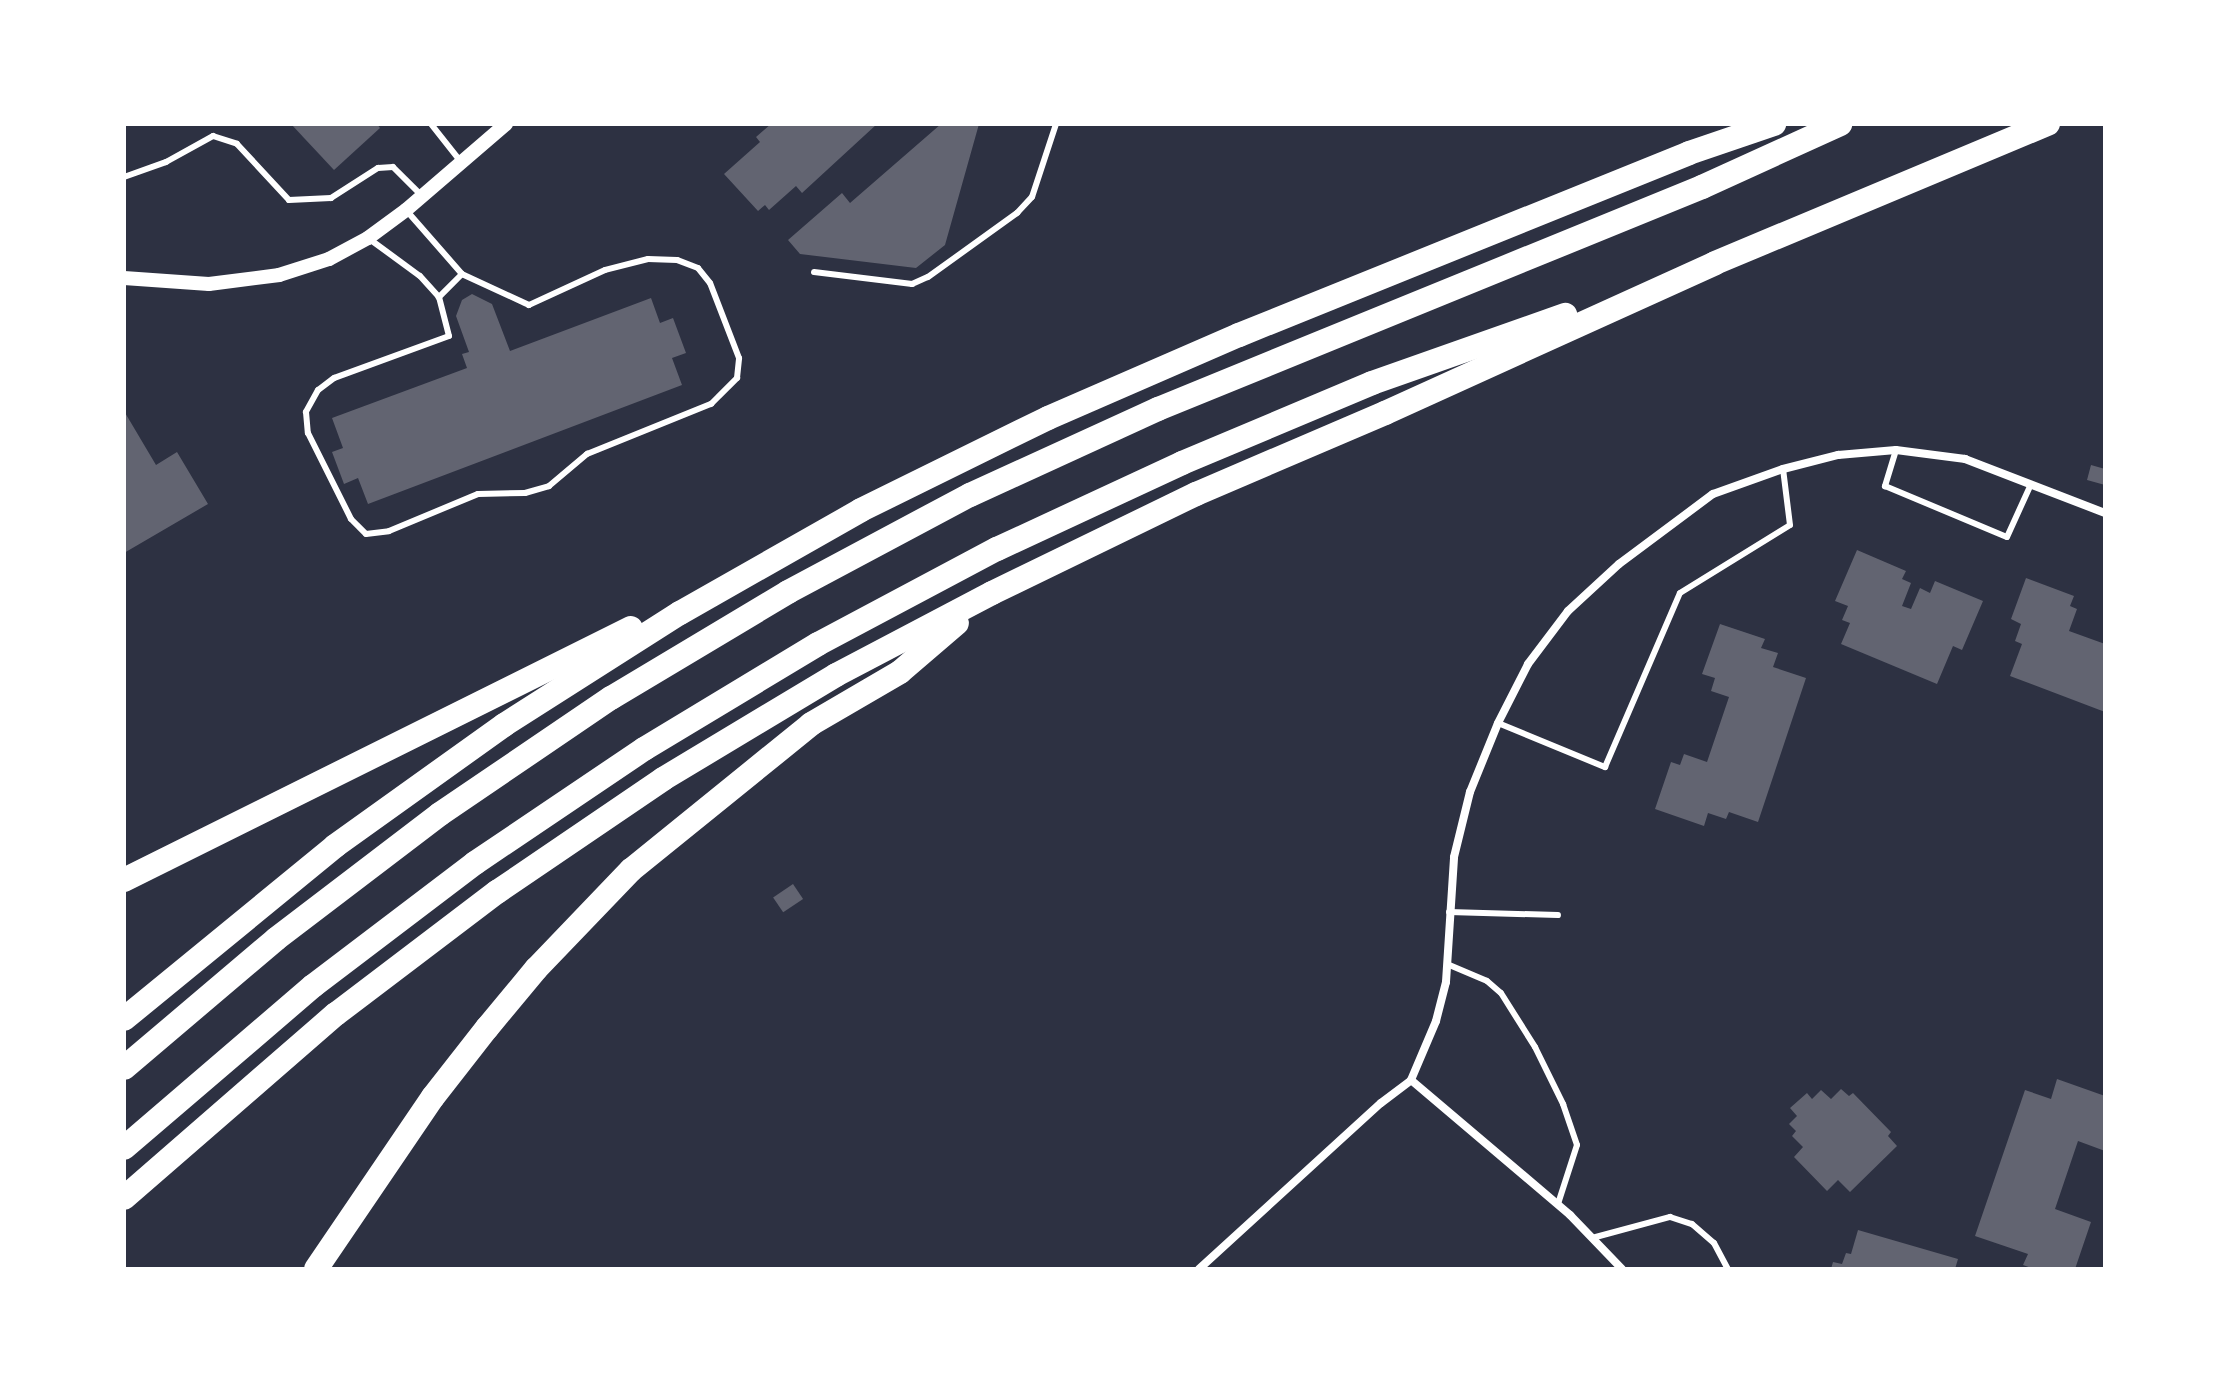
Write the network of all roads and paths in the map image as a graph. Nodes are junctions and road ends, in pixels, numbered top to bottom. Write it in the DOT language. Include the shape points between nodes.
graph roads {
  1 [pos="431,124"];
  2 [pos="506,124"];
  3 [pos="1056,124"];
  4 [pos="1774,124"];
  5 [pos="1840,124"];
  6 [pos="2048,124"];
  7 [pos="461,163"];
  8 [pos="124,177"];
  9 [pos="422,196"];
  10 [pos="406,210"];
  11 [pos="368,238"];
  12 [pos="1715,263"];
  13 [pos="814,272"];
  14 [pos="462,274"];
  15 [pos="124,278"];
  16 [pos="439,297"];
  17 [pos="1896,450"];
  18 [pos="1783,469"];
  19 [pos="2032,482"];
  20 [pos="2105,513"];
  21 [pos="770,560"];
  22 [pos="992,593"];
  23 [pos="1498,723"];
  24 [pos="124,880"];
  25 [pos="1449,912"];
  26 [pos="1558,915"];
  27 [pos="1447,964"];
  28 [pos="124,1019"];
  29 [pos="124,1068"];
  30 [pos="1411,1080"];
  31 [pos="124,1148"];
  32 [pos="124,1198"];
  33 [pos="1558,1204"];
  34 [pos="1592,1238"];
  35 [pos="316,1269"];
  36 [pos="1199,1269"];
  37 [pos="1622,1269"];
  38 [pos="1728,1269"];
  1 -- 7 [label="lane"];
  2 -- 7 [label="street"];
  3 -- 13 [label="lane" via="1032,197 928,277 912,284"];
  4 -- 21 [label="highway" via="1674,159 1143,375 954,463"];
  5 -- 29 [label="highway" via="1702,187 1158,409 970,495 801,585 611,698 452,806 276,939"];
  6 -- 12 [label="highway"];
  7 -- 9 [label="street"];
  8 -- 9 [label="lane" via="213,136 237,144 289,200 331,198 378,168 393,167"];
  9 -- 10 [label="street"];
  10 -- 11 [label="street"];
  10 -- 14 [label="lane"];
  11 -- 15 [label="street" via="329,259 279,275 209,284"];
  11 -- 16 [label="lane" via="420,276"];
  12 -- 22 [label="highway" via="1196,494"];
  12 -- 31 [label="highway" via="1372,383 1196,457 997,549 818,644 644,749 475,863 313,986"];
  14 -- 16 [label="lane"];
  14 -- 16 [label="lane" via="529,305 605,270 648,259 677,260 698,268 710,283 739,358 737,378 711,404 587,454 549,486 525,493 478,494 389,531 366,534 351,519 308,433 306,412 318,390 334,378 449,336"];
  17 -- 18 [label="street" via="1838,455"];
  17 -- 19 [label="street" via="1965,459"];
  17 -- 19 [label="lane" via="1885,486 2007,537"];
  18 -- 23 [label="street" via="1713,494 1619,564 1568,611 1528,664"];
  18 -- 23 [label="lane" via="1790,525 1680,593 1605,767"];
  19 -- 20 [label="street"];
  21 -- 24 [label="highway"];
  21 -- 28 [label="highway" via="592,667 431,776 253,910"];
  22 -- 32 [label="highway" via="823,683 579,835 336,1014"];
  22 -- 35 [label="highway" via="900,672 811,724 631,870 478,1039"];
  23 -- 25 [label="street" via="1470,792 1454,857"];
  25 -- 26 [label="lane"];
  25 -- 27 [label="street"];
  27 -- 30 [label="street" via="1436,1021"];
  27 -- 33 [label="lane" via="1501,993 1563,1104 1577,1145"];
  30 -- 33 [label="street"];
  30 -- 36 [label="street"];
  33 -- 34 [label="street"];
  34 -- 37 [label="street"];
  34 -- 38 [label="lane" via="1670,1217 1692,1224 1714,1243"];
}
